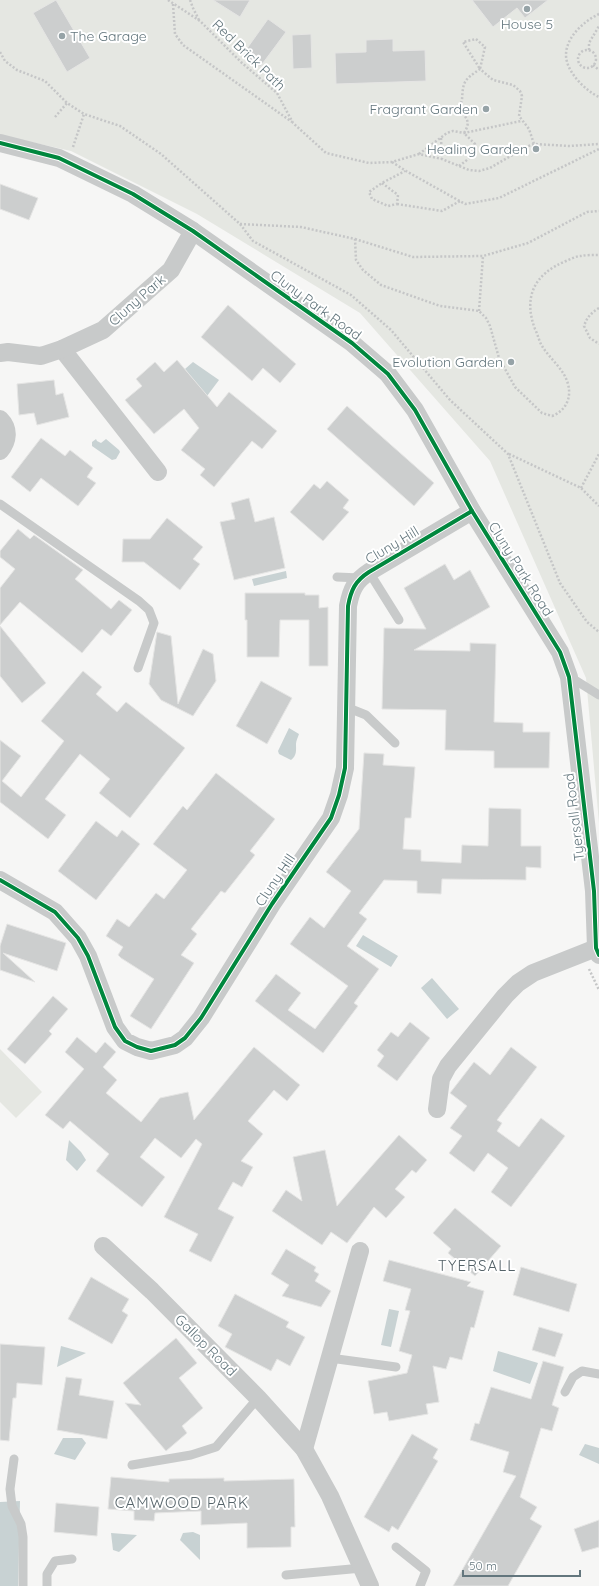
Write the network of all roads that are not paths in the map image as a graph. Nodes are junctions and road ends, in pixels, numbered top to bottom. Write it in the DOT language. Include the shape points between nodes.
graph roads {
  1 [pos="0,142"];
  2 [pos="193,231"];
  3 [pos="62,349"];
  4 [pos="0,353"];
  5 [pos="0,419"];
  6 [pos="0,451"];
  7 [pos="158,472"];
  8 [pos="0,504"];
  9 [pos="472,512"];
  10 [pos="364,575"];
  11 [pos="337,577"];
  12 [pos="399,620"];
  13 [pos="138,668"];
  14 [pos="569,677"];
  15 [pos="599,695"];
  16 [pos="346,707"];
  17 [pos="395,743"];
  18 [pos="0,880"];
  19 [pos="592,952"];
  20 [pos="437,1109"];
  21 [pos="103,1246"];
  22 [pos="360,1251"];
  23 [pos="330,1358"];
  24 [pos="396,1367"];
  25 [pos="599,1374"];
  26 [pos="565,1392"];
  27 [pos="258,1398"];
  28 [pos="304,1448"];
  29 [pos="14,1459"];
  30 [pos="132,1465"];
  31 [pos="396,1547"];
  32 [pos="72,1559"];
  33 [pos="362,1568"];
  34 [pos="286,1575"];
  35 [pos="23,1586"];
  36 [pos="47,1586"];
  37 [pos="370,1586"];
  38 [pos="420,1586"];
  1 -- 2 [label="street, Cluny Park Road" via="59,158 133,194"];
  2 -- 3 [label="street, Cluny Park" via="171,270 103,330"];
  2 -- 9 [label="street, Cluny Park Road" via="352,343 388,374 415,410"];
  3 -- 4 [label="street, Cluny Park" via="41,356"];
  3 -- 7 [label="street"];
  5 -- 6 [label="street" via="8,434 6,444"];
  8 -- 13 [label="lane" via="133,596 149,610 154,623"];
  9 -- 10 [label="street, Cluny Hill"];
  9 -- 14 [label="street, Cluny Park Road" via="560,652"];
  10 -- 11 [label="lane"];
  10 -- 12 [label="lane"];
  10 -- 16 [label="street, Cluny Hill" via="350,595 348,606"];
  14 -- 15 [label="lane"];
  14 -- 19 [label="street, Tyersall Road" via="594,891"];
  16 -- 17 [label="lane" via="366,715"];
  16 -- 18 [label="street, Cluny Hill" via="345,768 331,818 272,904 201,1018 185,1038 175,1045 151,1051 125,1041 115,1027 88,956 78,938 55,912"];
  19 -- 20 [label="street" via="533,974 518,983 505,996 448,1066 441,1079"];
  21 -- 27 [label="street, Gallop Road" via="152,1291"];
  22 -- 23 [label="street"];
  23 -- 24 [label="lane"];
  23 -- 28 [label="street"];
  25 -- 26 [label="lane" via="582,1371 573,1378"];
  27 -- 28 [label="street, Gallop Road"];
  27 -- 30 [label="lane" via="216,1447 191,1455"];
  28 -- 33 [label="street, Gallop Road" via="330,1496"];
  29 -- 35 [label="lane" via="10,1489 12,1506 21,1524 23,1537"];
  31 -- 38 [label="lane" via="426,1571"];
  32 -- 36 [label="lane" via="55,1561 47,1574"];
  33 -- 34 [label="lane"];
  33 -- 37 [label="street, Gallop Road"];
}
